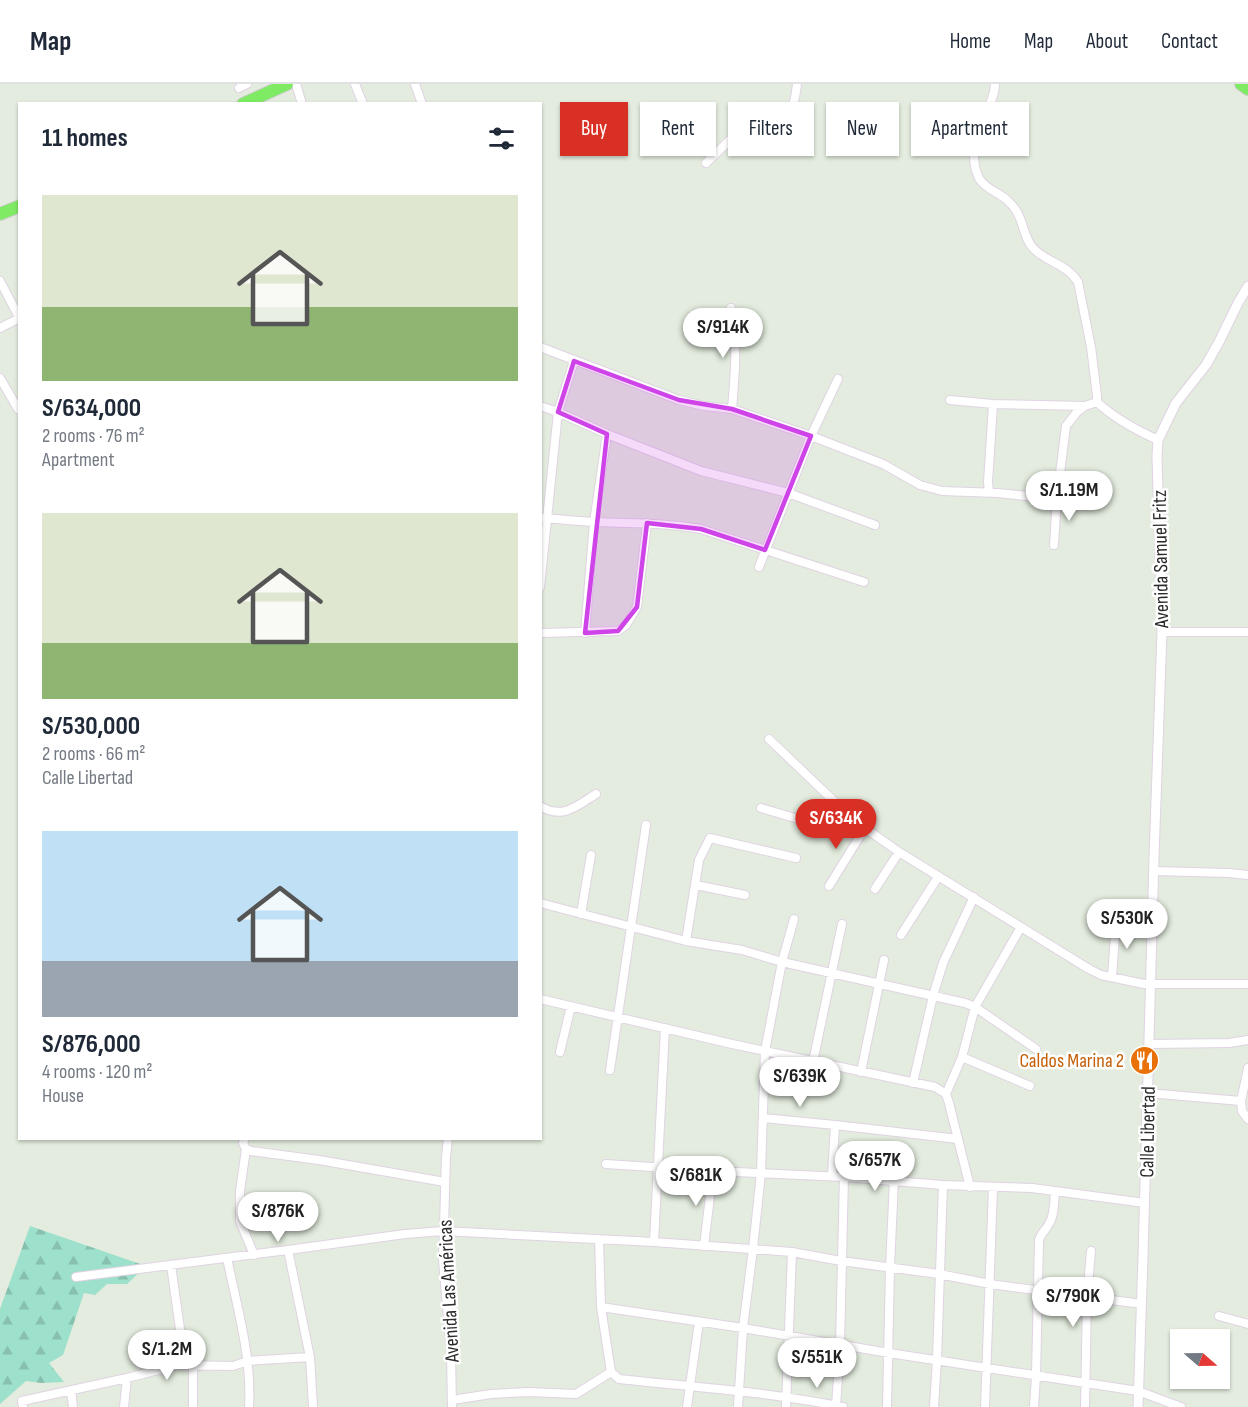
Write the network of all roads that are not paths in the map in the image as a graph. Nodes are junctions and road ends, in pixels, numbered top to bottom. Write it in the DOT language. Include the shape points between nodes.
graph roads {
  1 [pos="287,84"];
  2 [pos="296,84"];
  3 [pos="355,84"];
  4 [pos="415,84"];
  5 [pos="797,84"];
  6 [pos="995,84"];
  7 [pos="1241,84"];
  8 [pos="1248,89"];
  9 [pos="247,102"];
  10 [pos="301,102"];
  11 [pos="362,102"];
  12 [pos="421,102"];
  13 [pos="706,163"];
  14 [pos="18,209"];
  15 [pos="0,214"];
  16 [pos="0,281"];
  17 [pos="1248,286"];
  18 [pos="731,308"];
  19 [pos="18,317"];
  20 [pos="18,319"];
  21 [pos="0,328"];
  22 [pos="542,348"];
  23 [pos="574,361"];
  24 [pos="0,378"];
  25 [pos="838,379"];
  26 [pos="950,400"];
  27 [pos="1097,402"];
  28 [pos="993,404"];
  29 [pos="1085,406"];
  30 [pos="542,407"];
  31 [pos="18,409"];
  32 [pos="732,409"];
  33 [pos="558,412"];
  34 [pos="607,434"];
  35 [pos="811,436"];
  36 [pos="1158,440"];
  37 [pos="989,492"];
  38 [pos="788,493"];
  39 [pos="1057,497"];
  40 [pos="544,518"];
  41 [pos="594,522"];
  42 [pos="647,523"];
  43 [pos="875,525"];
  44 [pos="1054,545"];
  45 [pos="765,550"];
  46 [pos="542,552"];
  47 [pos="759,567"];
  48 [pos="864,582"];
  49 [pos="1162,632"];
  50 [pos="1248,632"];
  51 [pos="542,633"];
  52 [pos="585,633"];
  53 [pos="769,739"];
  54 [pos="596,794"];
  55 [pos="837,804"];
  56 [pos="542,807"];
  57 [pos="761,808"];
  58 [pos="646,825"];
  59 [pos="865,828"];
  60 [pos="899,852"];
  61 [pos="591,855"];
  62 [pos="1154,857"];
  63 [pos="796,858"];
  64 [pos="1154,871"];
  65 [pos="1248,875"];
  66 [pos="938,877"];
  67 [pos="696,885"];
  68 [pos="829,886"];
  69 [pos="875,889"];
  70 [pos="746,895"];
  71 [pos="974,897"];
  72 [pos="542,904"];
  73 [pos="581,914"];
  74 [pos="794,919"];
  75 [pos="1116,923"];
  76 [pos="842,924"];
  77 [pos="631,926"];
  78 [pos="1021,927"];
  79 [pos="901,935"];
  80 [pos="686,941"];
  81 [pos="884,960"];
  82 [pos="782,962"];
  83 [pos="832,973"];
  84 [pos="1112,976"];
  85 [pos="879,983"];
  86 [pos="1150,983"];
  87 [pos="1248,984"];
  88 [pos="933,996"];
  89 [pos="542,999"];
  90 [pos="571,1006"];
  91 [pos="975,1007"];
  92 [pos="617,1016"];
  93 [pos="665,1028"];
  94 [pos="1248,1040"];
  95 [pos="1149,1044"];
  96 [pos="1036,1049"];
  97 [pos="765,1051"];
  98 [pos="560,1052"];
  99 [pos="962,1057"];
  100 [pos="813,1062"];
  101 [pos="1248,1068"];
  102 [pos="610,1070"];
  103 [pos="861,1072"];
  104 [pos="913,1083"];
  105 [pos="1030,1086"];
  106 [pos="1148,1093"];
  107 [pos="946,1094"];
  108 [pos="1242,1101"];
  109 [pos="763,1118"];
  110 [pos="1248,1119"];
  111 [pos="836,1125"];
  112 [pos="958,1139"];
  113 [pos="244,1140"];
  114 [pos="448,1140"];
  115 [pos="246,1149"];
  116 [pos="606,1164"];
  117 [pos="658,1167"];
  118 [pos="713,1171"];
  119 [pos="761,1173"];
  120 [pos="832,1176"];
  121 [pos="844,1176"];
  122 [pos="894,1180"];
  123 [pos="445,1182"];
  124 [pos="943,1185"];
  125 [pos="970,1186"];
  126 [pos="993,1188"];
  127 [pos="1055,1191"];
  128 [pos="1145,1203"];
  129 [pos="443,1231"];
  130 [pos="599,1239"];
  131 [pos="654,1242"];
  132 [pos="704,1246"];
  133 [pos="753,1249"];
  134 [pos="288,1250"];
  135 [pos="1091,1251"];
  136 [pos="792,1252"];
  137 [pos="254,1255"];
  138 [pos="227,1258"];
  139 [pos="841,1261"];
  140 [pos="171,1265"];
  141 [pos="890,1267"];
  142 [pos="939,1274"];
  143 [pos="76,1277"];
  144 [pos="990,1284"];
  145 [pos="1038,1290"];
  146 [pos="1087,1297"];
  147 [pos="1142,1305"];
  148 [pos="601,1307"];
  149 [pos="1219,1316"];
  150 [pos="699,1322"];
  151 [pos="1248,1324"];
  152 [pos="742,1328"];
  153 [pos="788,1337"];
  154 [pos="840,1345"];
  155 [pos="889,1353"];
  156 [pos="310,1357"];
  157 [pos="937,1359"];
  158 [pos="248,1361"];
  159 [pos="193,1365"];
  160 [pos="986,1368"];
  161 [pos="611,1372"];
  162 [pos="1036,1376"];
  163 [pos="127,1378"];
  164 [pos="1085,1384"];
  165 [pos="690,1386"];
  166 [pos="71,1390"];
  167 [pos="739,1391"];
  168 [pos="1138,1391"];
  169 [pos="786,1397"];
  170 [pos="452,1403"];
  171 [pos="838,1406"];
  172 [pos="23,1407"];
  173 [pos="73,1407"];
  174 [pos="124,1407"];
  175 [pos="193,1407"];
  176 [pos="249,1407"];
  177 [pos="313,1407"];
  178 [pos="687,1407"];
  179 [pos="738,1407"];
  180 [pos="786,1407"];
  181 [pos="887,1407"];
  182 [pos="934,1407"];
  183 [pos="985,1407"];
  184 [pos="1034,1407"];
  185 [pos="1085,1407"];
  186 [pos="1138,1407"];
  187 [pos="1181,1407"];
  1 -- 9 [label="main road"];
  2 -- 10 [label="street"];
  3 -- 11 [label="street"];
  4 -- 12 [label="street"];
  5 -- 13 [label="street" via="787,119 734,136"];
  6 -- 27 [label="street" via="994,96 976,133 976,172 987,188 1017,212 1033,248 1067,269 1078,282"];
  7 -- 8 [label="main road"];
  14 -- 15 [label="main road"];
  16 -- 19 [label="street"];
  17 -- 36 [label="street, Avenida Samuel Fritz" via="1206,365 1176,403"];
  18 -- 32 [label="street" via="736,368"];
  20 -- 21 [label="street"];
  22 -- 23 [label="street"];
  23 -- 32 [label="street" via="679,400"];
  23 -- 33 [label="street"];
  24 -- 31 [label="street"];
  25 -- 35 [label="street"];
  26 -- 28 [label="street"];
  27 -- 29 [label="street"];
  27 -- 36 [label="street" via="1110,414"];
  28 -- 29 [label="street"];
  28 -- 37 [label="street"];
  29 -- 39 [label="street" via="1066,426"];
  30 -- 33 [label="street"];
  32 -- 35 [label="street"];
  33 -- 34 [label="street"];
  33 -- 40 [label="street"];
  34 -- 38 [label="street" via="701,471"];
  34 -- 41 [label="street"];
  35 -- 37 [label="street" via="883,464 920,485 942,491"];
  35 -- 38 [label="street"];
  36 -- 49 [label="street, Avenida Samuel Fritz"];
  37 -- 39 [label="street"];
  38 -- 43 [label="street"];
  38 -- 45 [label="street"];
  39 -- 44 [label="street"];
  40 -- 41 [label="street"];
  40 -- 46 [label="street"];
  41 -- 42 [label="street"];
  41 -- 52 [label="street"];
  42 -- 45 [label="street" via="701,529"];
  42 -- 52 [label="street" via="635,612 618,631"];
  45 -- 47 [label="street"];
  45 -- 48 [label="street"];
  49 -- 50 [label="street"];
  49 -- 62 [label="street, Avenida Samuel Fritz"];
  51 -- 52 [label="street"];
  53 -- 55 [label="street"];
  54 -- 56 [label="street" via="561,813"];
  55 -- 57 [label="street" via="822,823"];
  55 -- 59 [label="street"];
  58 -- 77 [label="street"];
  59 -- 60 [label="street"];
  59 -- 68 [label="street"];
  60 -- 66 [label="street"];
  60 -- 69 [label="street"];
  61 -- 73 [label="street"];
  62 -- 64 [label="street, Calle Libertad"];
  63 -- 67 [label="street" via="710,838 699,860"];
  64 -- 65 [label="street"];
  64 -- 86 [label="street, Calle Libertad"];
  66 -- 71 [label="street"];
  66 -- 79 [label="street"];
  67 -- 70 [label="street"];
  67 -- 80 [label="street"];
  71 -- 78 [label="street"];
  71 -- 88 [label="street" via="943,963"];
  72 -- 73 [label="street"];
  73 -- 77 [label="street"];
  74 -- 82 [label="street"];
  75 -- 84 [label="street"];
  76 -- 83 [label="street"];
  77 -- 80 [label="street"];
  77 -- 92 [label="street"];
  78 -- 84 [label="street" via="1089,969"];
  78 -- 91 [label="street"];
  80 -- 82 [label="street" via="742,950"];
  81 -- 85 [label="street"];
  82 -- 83 [label="street"];
  82 -- 97 [label="street"];
  83 -- 85 [label="street"];
  83 -- 100 [label="street"];
  84 -- 86 [label="street"];
  85 -- 88 [label="street"];
  85 -- 103 [label="street"];
  86 -- 87 [label="street"];
  86 -- 95 [label="street, Calle Libertad"];
  88 -- 91 [label="street"];
  88 -- 104 [label="street"];
  89 -- 90 [label="street"];
  90 -- 92 [label="street"];
  90 -- 98 [label="street"];
  91 -- 96 [label="street"];
  91 -- 99 [label="street"];
  92 -- 93 [label="street"];
  92 -- 102 [label="street"];
  93 -- 97 [label="street"];
  93 -- 117 [label="street"];
  94 -- 95 [label="street"];
  95 -- 106 [label="street, Calle Libertad"];
  97 -- 100 [label="street"];
  97 -- 109 [label="street"];
  99 -- 105 [label="street"];
  99 -- 107 [label="street"];
  100 -- 103 [label="street"];
  101 -- 108 [label="street"];
  103 -- 104 [label="street"];
  104 -- 107 [label="street"];
  106 -- 108 [label="street"];
  106 -- 128 [label="street, Calle Libertad"];
  107 -- 112 [label="street"];
  108 -- 110 [label="street" via="1242,1111"];
  109 -- 111 [label="street"];
  109 -- 119 [label="street"];
  111 -- 112 [label="street"];
  111 -- 120 [label="street"];
  112 -- 125 [label="street"];
  113 -- 115 [label="street"];
  114 -- 123 [label="street, Avenida Las Américas"];
  115 -- 123 [label="street"];
  115 -- 137 [label="street" via="240,1221"];
  116 -- 117 [label="street"];
  117 -- 118 [label="street"];
  117 -- 131 [label="street"];
  118 -- 119 [label="street"];
  118 -- 132 [label="street"];
  119 -- 120 [label="street"];
  119 -- 133 [label="street"];
  120 -- 121 [label="street"];
  121 -- 122 [label="street"];
  121 -- 139 [label="street"];
  122 -- 124 [label="street"];
  122 -- 141 [label="street"];
  123 -- 129 [label="street, Avenida Las Américas"];
  124 -- 125 [label="street"];
  124 -- 142 [label="street"];
  125 -- 126 [label="street"];
  126 -- 127 [label="street"];
  126 -- 144 [label="street"];
  127 -- 128 [label="street"];
  127 -- 145 [label="street" via="1050,1223 1039,1240"];
  128 -- 147 [label="street, Calle Libertad"];
  129 -- 130 [label="street"];
  129 -- 134 [label="street"];
  129 -- 170 [label="street, Avenida Las Américas"];
  130 -- 131 [label="street"];
  130 -- 148 [label="street"];
  131 -- 132 [label="street"];
  132 -- 133 [label="street"];
  133 -- 136 [label="street"];
  133 -- 152 [label="street"];
  134 -- 137 [label="street"];
  134 -- 156 [label="street"];
  135 -- 146 [label="street"];
  136 -- 139 [label="street"];
  136 -- 153 [label="street"];
  137 -- 138 [label="street"];
  138 -- 140 [label="street"];
  138 -- 158 [label="street"];
  139 -- 141 [label="street"];
  139 -- 154 [label="street"];
  140 -- 143 [label="street"];
  140 -- 159 [label="street" via="182,1343"];
  141 -- 142 [label="street"];
  141 -- 155 [label="street"];
  142 -- 144 [label="street"];
  142 -- 157 [label="street"];
  144 -- 145 [label="street"];
  144 -- 160 [label="street"];
  145 -- 146 [label="street"];
  145 -- 162 [label="street"];
  146 -- 147 [label="street"];
  146 -- 164 [label="street"];
  147 -- 168 [label="street, Calle Libertad"];
  148 -- 150 [label="street"];
  148 -- 161 [label="street"];
  149 -- 151 [label="street"];
  150 -- 152 [label="street"];
  150 -- 165 [label="street"];
  152 -- 153 [label="street"];
  152 -- 167 [label="street"];
  153 -- 154 [label="street"];
  153 -- 169 [label="street"];
  154 -- 155 [label="street"];
  154 -- 171 [label="street"];
  155 -- 157 [label="street"];
  155 -- 181 [label="street"];
  156 -- 158 [label="street"];
  156 -- 177 [label="street"];
  157 -- 160 [label="street"];
  157 -- 182 [label="street"];
  158 -- 159 [label="street" via="233,1366"];
  158 -- 176 [label="street"];
  159 -- 163 [label="street"];
  159 -- 175 [label="street"];
  160 -- 162 [label="street"];
  160 -- 183 [label="street"];
  161 -- 165 [label="street" via="620,1379"];
  161 -- 170 [label="street" via="576,1394 491,1394"];
  162 -- 164 [label="street"];
  162 -- 184 [label="street"];
  163 -- 166 [label="street"];
  163 -- 174 [label="street"];
  164 -- 168 [label="street"];
  164 -- 185 [label="street"];
  165 -- 167 [label="street"];
  165 -- 178 [label="street"];
  166 -- 172 [label="street" via="22,1401"];
  166 -- 173 [label="street"];
  167 -- 169 [label="street"];
  167 -- 179 [label="street"];
  168 -- 186 [label="street, Calle Libertad"];
  168 -- 187 [label="street"];
  169 -- 171 [label="street"];
  169 -- 180 [label="street"];
}
